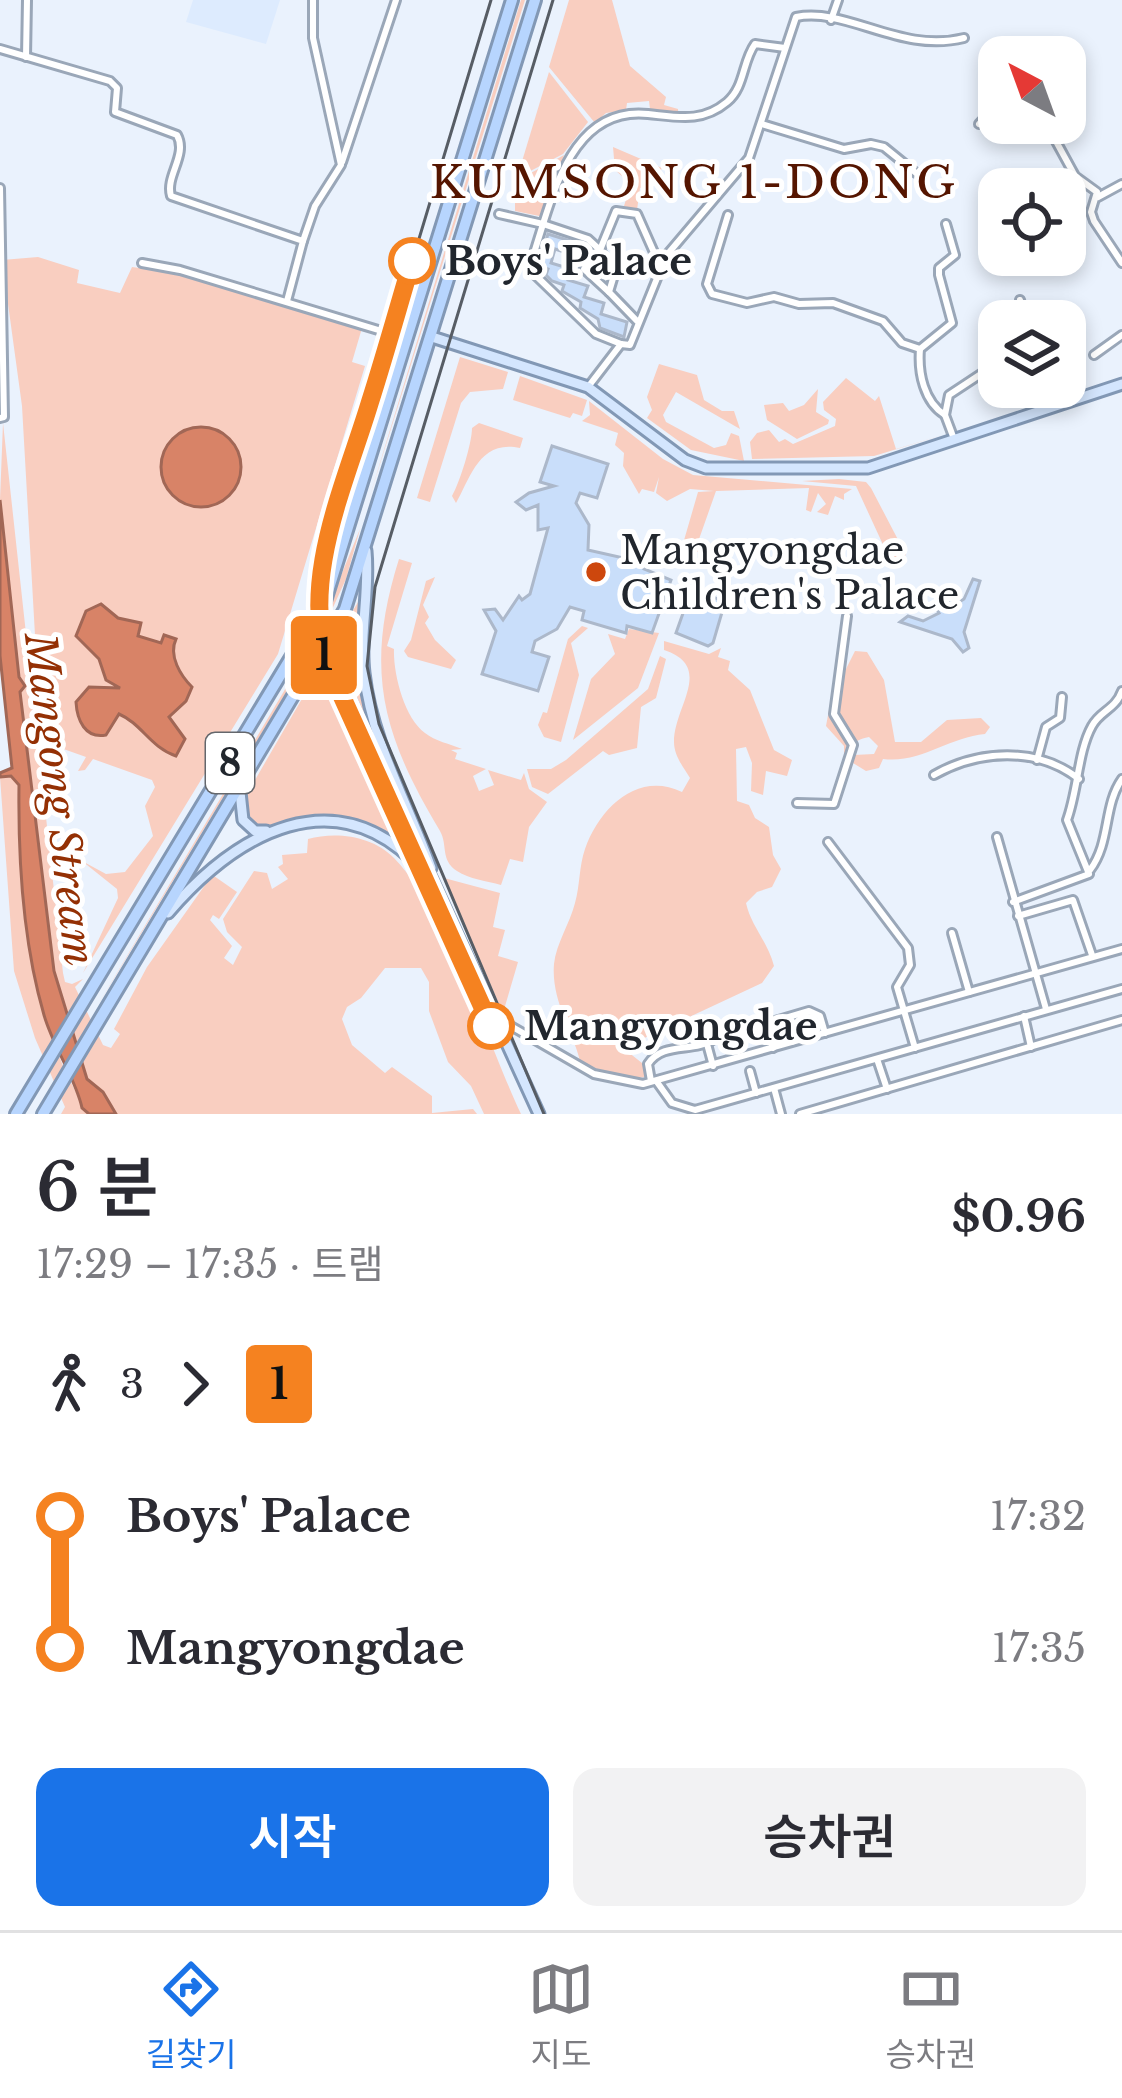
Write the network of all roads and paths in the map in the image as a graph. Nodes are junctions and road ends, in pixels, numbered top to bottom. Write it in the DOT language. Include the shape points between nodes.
graph roads {
  1 [pos="27,0"];
  2 [pos="312,0"];
  3 [pos="396,0"];
  4 [pos="512,0"];
  5 [pos="535,0"];
  6 [pos="838,0"];
  7 [pos="831,20"];
  8 [pos="964,38"];
  9 [pos="785,48"];
  10 [pos="0,50"];
  11 [pos="26,57"];
  12 [pos="763,124"];
  13 [pos="1057,144"];
  14 [pos="341,165"];
  15 [pos="916,173"];
  16 [pos="1122,184"];
  17 [pos="0,188"];
  18 [pos="1098,197"];
  19 [pos="499,214"];
  20 [pos="728,215"];
  21 [pos="543,224"];
  22 [pos="946,224"];
  23 [pos="303,241"];
  24 [pos="596,253"];
  25 [pos="142,262"];
  26 [pos="1122,263"];
  27 [pos="660,266"];
  28 [pos="609,292"];
  29 [pos="286,301"];
  30 [pos="638,322"];
  31 [pos="1122,335"];
  32 [pos="432,337"];
  33 [pos="408,339"];
  34 [pos="621,344"];
  35 [pos="920,350"];
  36 [pos="1094,355"];
  37 [pos="978,376"];
  38 [pos="1122,383"];
  39 [pos="588,387"];
  40 [pos="945,415"];
  41 [pos="0,418"];
  42 [pos="955,442"];
  43 [pos="336,535"];
  44 [pos="367,551"];
  45 [pos="847,616"];
  46 [pos="335,668"];
  47 [pos="1122,691"];
  48 [pos="1062,698"];
  49 [pos="1037,760"];
  50 [pos="934,775"];
  51 [pos="1079,779"];
  52 [pos="1122,779"];
  53 [pos="240,792"];
  54 [pos="797,803"];
  55 [pos="402,818"];
  56 [pos="266,831"];
  57 [pos="383,835"];
  58 [pos="997,837"];
  59 [pos="828,842"];
  60 [pos="1090,870"];
  61 [pos="435,885"];
  62 [pos="1013,902"];
  63 [pos="1018,916"];
  64 [pos="164,917"];
  65 [pos="952,932"];
  66 [pos="1122,949"];
  67 [pos="1092,956"];
  68 [pos="1035,973"];
  69 [pos="1122,989"];
  70 [pos="969,992"];
  71 [pos="1046,1009"];
  72 [pos="905,1010"];
  73 [pos="1024,1016"];
  74 [pos="497,1018"];
  75 [pos="1122,1020"];
  76 [pos="765,1026"];
  77 [pos="825,1034"];
  78 [pos="707,1044"];
  79 [pos="773,1048"];
  80 [pos="915,1048"];
  81 [pos="1031,1048"];
  82 [pos="877,1059"];
  83 [pos="712,1066"];
  84 [pos="750,1071"];
  85 [pos="654,1083"];
  86 [pos="774,1088"];
  87 [pos="887,1089"];
  88 [pos="756,1093"];
  89 [pos="695,1112"];
  90 [pos="16,1114"];
  91 [pos="43,1114"];
  92 [pos="539,1114"];
  93 [pos="781,1114"];
  94 [pos="800,1114"];
  1 -- 11 [label="street"];
  2 -- 14 [label="street"];
  3 -- 14 [label="street"];
  4 -- 33 [label="highway, 8"];
  5 -- 32 [label="highway, 8"];
  6 -- 7 [label="street"];
  7 -- 8 [label="street" via="920,43"];
  7 -- 9 [label="street" via="796,16"];
  9 -- 12 [label="street"];
  9 -- 21 [label="street" via="755,44 730,100 699,118 622,113 604,121 571,153"];
  10 -- 11 [label="street"];
  11 -- 23 [label="street" via="110,81 115,112 177,135 171,196"];
  12 -- 15 [label="street" via="844,149 884,147"];
  12 -- 27 [label="street" via="741,171"];
  13 -- 18 [label="street"];
  14 -- 23 [label="street"];
  16 -- 18 [label="street"];
  17 -- 41 [label="street"];
  18 -- 26 [label="street" via="1094,221"];
  19 -- 21 [label="street"];
  20 -- 35 [label="street" via="707,284 712,294 747,303 832,303 883,321"];
  21 -- 24 [label="street" via="588,239"];
  21 -- 34 [label="street" via="529,269 596,334"];
  22 -- 35 [label="street" via="955,255 939,275 952,323"];
  23 -- 29 [label="street"];
  24 -- 27 [label="street" via="611,216 627,210 643,221"];
  24 -- 28 [label="street" via="615,272"];
  24 -- 28 [label="street" via="584,269"];
  25 -- 29 [label="street"];
  27 -- 30 [label="street"];
  28 -- 30 [label="street"];
  29 -- 33 [label="street"];
  30 -- 34 [label="street" via="630,345"];
  31 -- 36 [label="street"];
  32 -- 39 [label="main road"];
  32 -- 44 [label="highway, 8"];
  33 -- 43 [label="main road" via="380,387"];
  33 -- 90 [label="highway, 8" via="314,624"];
  34 -- 39 [label="street"];
  35 -- 40 [label="street" via="928,399"];
  37 -- 40 [label="street" via="949,395"];
  38 -- 42 [label="main road"];
  39 -- 42 [label="main road" via="706,468 868,468"];
  40 -- 42 [label="street"];
  44 -- 53 [label="highway, 8" via="333,634"];
  44 -- 61 [label="main road" via="366,688"];
  45 -- 54 [label="street" via="834,714 853,745 834,805"];
  46 -- 55 [label="main road"];
  47 -- 51 [label="street" via="1092,725"];
  48 -- 49 [label="street"];
  49 -- 50 [label="street" via="980,754"];
  49 -- 51 [label="street"];
  51 -- 60 [label="street" via="1067,828"];
  52 -- 60 [label="street"];
  53 -- 56 [label="main road" via="243,820"];
  53 -- 64 [label="highway, 8"];
  55 -- 57 [label="main road" via="398,830"];
  55 -- 61 [label="main road"];
  56 -- 57 [label="main road" via="329,822"];
  56 -- 64 [label="main road" via="214,864"];
  57 -- 61 [label="main road"];
  58 -- 62 [label="street"];
  59 -- 72 [label="street" via="908,948 910,965 897,987"];
  60 -- 62 [label="street" via="1085,879"];
  61 -- 74 [label="main road"];
  62 -- 63 [label="street"];
  63 -- 67 [label="street" via="1073,900"];
  63 -- 68 [label="street"];
  64 -- 91 [label="highway, 8"];
  65 -- 70 [label="street"];
  66 -- 67 [label="street"];
  67 -- 68 [label="street"];
  68 -- 70 [label="street"];
  68 -- 71 [label="street"];
  69 -- 71 [label="street"];
  70 -- 72 [label="street"];
  71 -- 73 [label="street"];
  72 -- 77 [label="street"];
  72 -- 80 [label="street"];
  73 -- 80 [label="street"];
  73 -- 81 [label="street"];
  74 -- 85 [label="street" via="594,1074"];
  74 -- 92 [label="main road"];
  75 -- 81 [label="street"];
  76 -- 77 [label="street" via="815,1010"];
  76 -- 78 [label="street"];
  76 -- 79 [label="street"];
  77 -- 79 [label="street"];
  78 -- 83 [label="street"];
  78 -- 85 [label="street" via="650,1058"];
  79 -- 83 [label="street"];
  80 -- 82 [label="street"];
  81 -- 87 [label="street"];
  82 -- 86 [label="street"];
  82 -- 87 [label="street"];
  83 -- 85 [label="street"];
  84 -- 88 [label="street"];
  85 -- 89 [label="street"];
  86 -- 88 [label="street"];
  86 -- 93 [label="street"];
  87 -- 94 [label="street"];
  88 -- 89 [label="street"];
}
